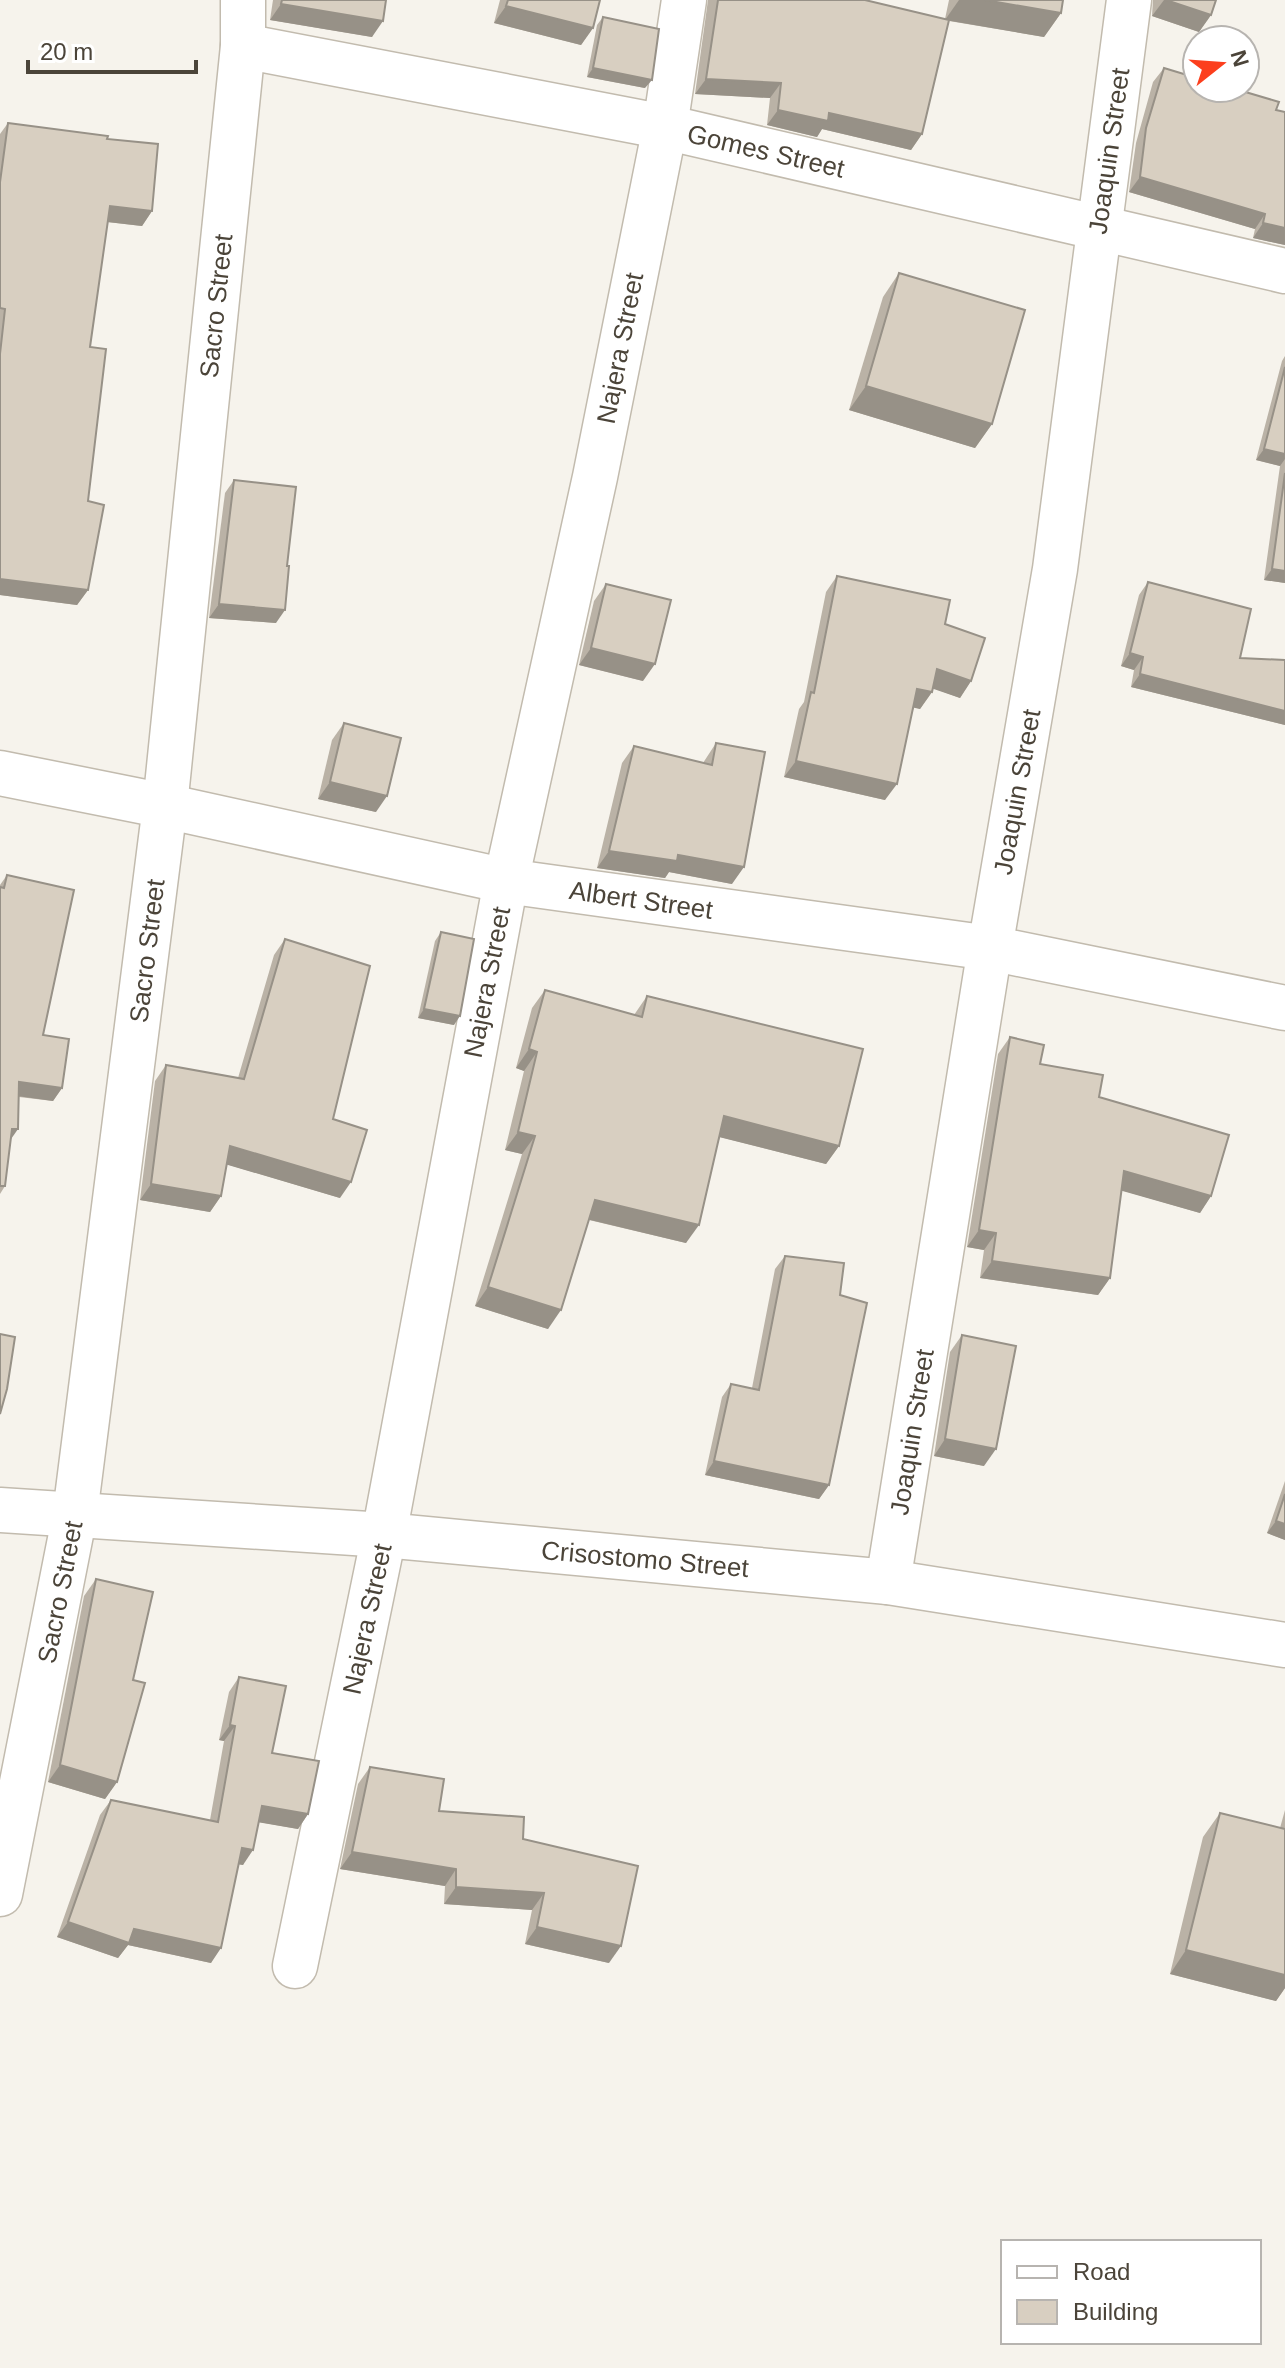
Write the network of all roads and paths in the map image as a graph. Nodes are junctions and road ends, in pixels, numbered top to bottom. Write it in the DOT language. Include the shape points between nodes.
graph roads {
  1 [pos="243,0"];
  2 [pos="684,0"];
  3 [pos="1129,0"];
  4 [pos="243,46"];
  5 [pos="665,127"];
  6 [pos="1099,230"];
  7 [pos="1285,271"];
  8 [pos="0,773"];
  9 [pos="165,806"];
  10 [pos="506,881"];
  11 [pos="990,948"];
  12 [pos="1285,1008"];
  13 [pos="0,1510"];
  14 [pos="75,1514"];
  15 [pos="384,1535"];
  16 [pos="888,1582"];
  17 [pos="1285,1645"];
  18 [pos="0,1894"];
  19 [pos="295,1966"];
  1 -- 4 [label="street, Sacro Street"];
  2 -- 5 [label="street, Najera Street"];
  3 -- 6 [label="street, Joaquin Street"];
  4 -- 5 [label="street, Gomes Street"];
  4 -- 9 [label="street, Sacro Street"];
  5 -- 6 [label="street, Gomes Street"];
  5 -- 10 [label="street, Najera Street"];
  6 -- 7 [label="street, Gomes Street"];
  6 -- 11 [label="street, Joaquin Street" via="1055,569"];
  8 -- 9 [label="street, Albert Street"];
  9 -- 10 [label="street, Albert Street"];
  9 -- 14 [label="street, Sacro Street"];
  10 -- 11 [label="street, Albert Street"];
  10 -- 15 [label="street, Najera Street"];
  11 -- 12 [label="street, Albert Street"];
  11 -- 16 [label="street, Joaquin Street"];
  13 -- 14 [label="street, Crisostomo Street"];
  14 -- 15 [label="street, Crisostomo Street"];
  14 -- 18 [label="street, Sacro Street"];
  15 -- 16 [label="street, Crisostomo Street"];
  15 -- 19 [label="street, Najera Street"];
  16 -- 17 [label="street, Crisostomo Street"];
}
